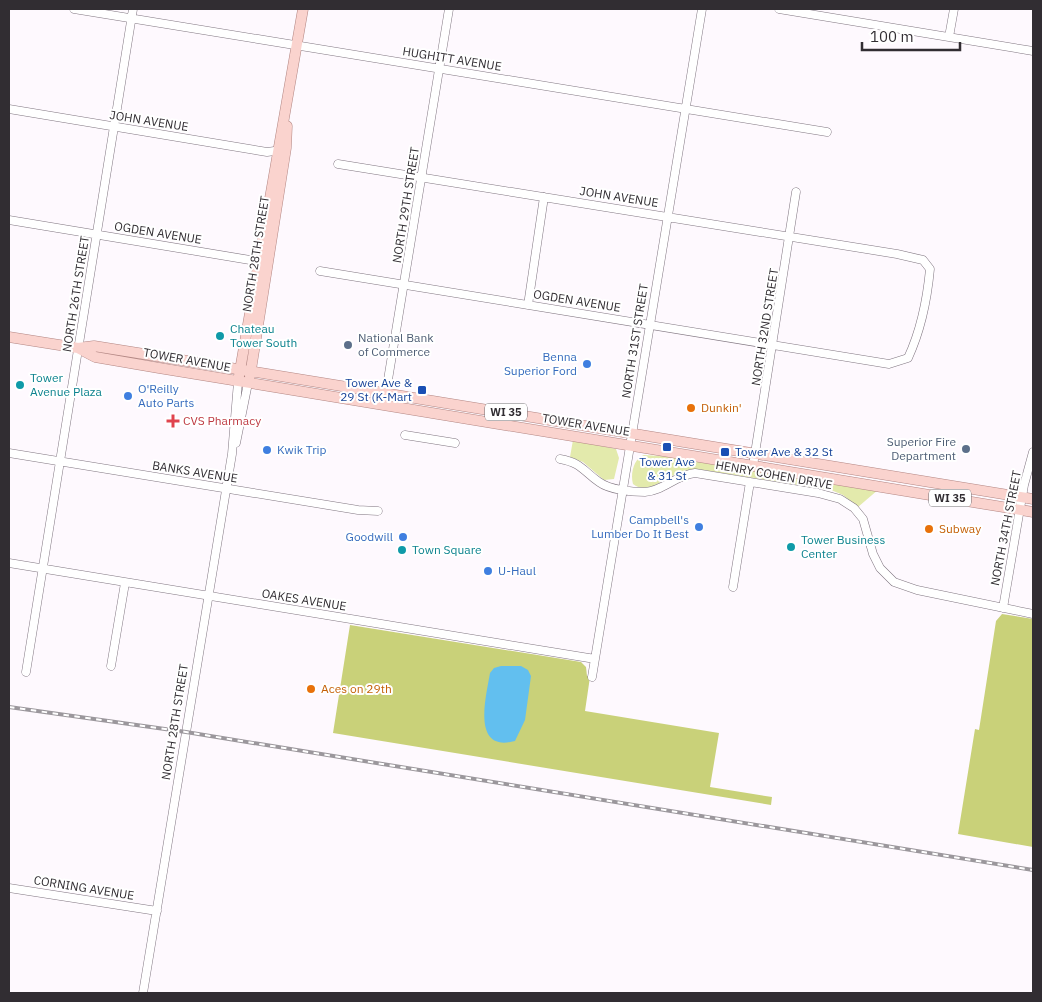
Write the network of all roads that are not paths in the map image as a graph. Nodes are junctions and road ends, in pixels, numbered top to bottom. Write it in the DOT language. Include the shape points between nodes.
graph roads {
  1 [pos="74,9"];
  2 [pos="133,9"];
  3 [pos="303,9"];
  4 [pos="449,9"];
  5 [pos="702,9"];
  6 [pos="779,9"];
  7 [pos="954,9"];
  8 [pos="827,13"];
  9 [pos="132,18"];
  10 [pos="949,37"];
  11 [pos="298,45"];
  12 [pos="1033,51"];
  13 [pos="440,68"];
  14 [pos="685,108"];
  15 [pos="9,109"];
  16 [pos="114,127"];
  17 [pos="827,132"];
  18 [pos="281,150"];
  19 [pos="338,164"];
  20 [pos="422,176"];
  21 [pos="796,192"];
  22 [pos="544,197"];
  23 [pos="667,216"];
  24 [pos="9,220"];
  25 [pos="97,235"];
  26 [pos="791,236"];
  27 [pos="258,264"];
  28 [pos="320,271"];
  29 [pos="404,285"];
  30 [pos="528,305"];
  31 [pos="259,309"];
  32 [pos="649,323"];
  33 [pos="9,337"];
  34 [pos="773,345"];
  35 [pos="78,348"];
  36 [pos="889,364"];
  37 [pos="245,370"];
  38 [pos="243,382"];
  39 [pos="386,392"];
  40 [pos="384,404"];
  41 [pos="632,433"];
  42 [pos="405,435"];
  43 [pos="454,443"];
  44 [pos="630,445"];
  45 [pos="1033,452"];
  46 [pos="9,453"];
  47 [pos="756,453"];
  48 [pos="560,459"];
  49 [pos="60,461"];
  50 [pos="753,466"];
  51 [pos="750,482"];
  52 [pos="226,489"];
  53 [pos="622,489"];
  54 [pos="1022,497"];
  55 [pos="1033,499"];
  56 [pos="1020,510"];
  57 [pos="378,511"];
  58 [pos="1033,512"];
  59 [pos="9,563"];
  60 [pos="42,569"];
  61 [pos="125,583"];
  62 [pos="733,587"];
  63 [pos="208,596"];
  64 [pos="1003,608"];
  65 [pos="1033,614"];
  66 [pos="595,660"];
  67 [pos="111,666"];
  68 [pos="26,672"];
  69 [pos="592,677"];
  70 [pos="9,888"];
  71 [pos="157,911"];
  72 [pos="143,993"];
  1 -- 9 [label="street, HUGHITT AVENUE"];
  2 -- 9 [label="street, NORTH 26TH STREET"];
  3 -- 11 [label="main road, NORTH 28TH STREET"];
  4 -- 13 [label="street, NORTH 29TH STREET"];
  5 -- 14 [label="street, NORTH 31ST STREET"];
  6 -- 8 [label="street"];
  7 -- 10 [label="street"];
  8 -- 10 [label="street"];
  9 -- 11 [label="street, HUGHITT AVENUE"];
  9 -- 16 [label="street, NORTH 26TH STREET"];
  10 -- 12 [label="street"];
  11 -- 13 [label="street, HUGHITT AVENUE"];
  11 -- 18 [label="main road, NORTH 28TH STREET"];
  13 -- 14 [label="street, HUGHITT AVENUE"];
  13 -- 20 [label="street, NORTH 29TH STREET"];
  14 -- 17 [label="street, HUGHITT AVENUE"];
  14 -- 23 [label="street, NORTH 31ST STREET"];
  15 -- 16 [label="street, JOHN AVENUE"];
  16 -- 18 [label="street, JOHN AVENUE"];
  16 -- 25 [label="street, NORTH 26TH STREET"];
  18 -- 27 [label="main road, NORTH 28TH STREET"];
  18 -- 31 [label="main road, NORTH 28TH STREET"];
  19 -- 20 [label="street, JOHN AVENUE"];
  20 -- 22 [label="street, JOHN AVENUE"];
  20 -- 29 [label="street, NORTH 29TH STREET"];
  21 -- 26 [label="street, NORTH 32ND STREET"];
  22 -- 23 [label="street, JOHN AVENUE"];
  22 -- 30 [label="street"];
  23 -- 26 [label="street, JOHN AVENUE"];
  23 -- 32 [label="street, NORTH 31ST STREET"];
  24 -- 25 [label="street, OGDEN AVENUE"];
  25 -- 27 [label="street, OGDEN AVENUE" via="212,253"];
  25 -- 35 [label="street, NORTH 26TH STREET"];
  26 -- 34 [label="street, NORTH 32ND STREET"];
  26 -- 36 [label="street, JOHN AVENUE" via="923,260 930,269 918,336 908,358"];
  27 -- 31 [label="street" via="261,274"];
  27 -- 37 [label="main road, NORTH 28TH STREET"];
  28 -- 29 [label="street, OGDEN AVENUE"];
  29 -- 30 [label="street, OGDEN AVENUE"];
  29 -- 39 [label="street, NORTH 29TH STREET"];
  30 -- 32 [label="street, OGDEN AVENUE"];
  31 -- 37 [label="main road, NORTH 28TH STREET"];
  32 -- 34 [label="street, OGDEN AVENUE"];
  32 -- 41 [label="street, NORTH 31ST STREET"];
  33 -- 35 [label="main road, TOWER AVENUE / WI 35"];
  34 -- 36 [label="street, OGDEN AVENUE"];
  34 -- 47 [label="street, NORTH 32ND STREET"];
  35 -- 37 [label="main road, TOWER AVENUE / WI 35" via="94,346"];
  35 -- 38 [label="main road, TOWER AVENUE / WI 35" via="95,357"];
  35 -- 49 [label="street, NORTH 26TH STREET"];
  37 -- 38 [label="main road, NORTH 28TH STREET"];
  37 -- 39 [label="main road, TOWER AVENUE / WI 35"];
  38 -- 40 [label="main road, TOWER AVENUE / WI 35"];
  38 -- 52 [label="street, NORTH 28TH STREET"];
  39 -- 40 [label="street, NORTH 29TH STREET"];
  39 -- 41 [label="main road, TOWER AVENUE / WI 35"];
  40 -- 44 [label="main road, TOWER AVENUE / WI 35"];
  41 -- 44 [label="street, NORTH 31ST STREET"];
  41 -- 47 [label="main road, TOWER AVENUE / WI 35"];
  42 -- 43 [label="street"];
  44 -- 50 [label="main road, TOWER AVENUE / WI 35"];
  44 -- 53 [label="street, NORTH 31ST STREET"];
  45 -- 54 [label="street, NORTH 34TH STREET"];
  46 -- 49 [label="street, BANKS AVENUE"];
  47 -- 50 [label="street, NORTH 32ND STREET"];
  47 -- 54 [label="main road, TOWER AVENUE / WI 35"];
  48 -- 53 [label="street, HENRY COHEN DRIVE" via="579,464 602,484"];
  49 -- 52 [label="street, BANKS AVENUE"];
  49 -- 60 [label="street, NORTH 26TH STREET"];
  50 -- 56 [label="main road, TOWER AVENUE / WI 35"];
  51 -- 53 [label="street, HENRY COHEN DRIVE" via="695,473 649,491"];
  51 -- 62 [label="street"];
  51 -- 64 [label="street, HENRY COHEN DRIVE" via="825,494 854,508 863,519 880,568 894,582"];
  52 -- 57 [label="street, BANKS AVENUE"];
  52 -- 63 [label="street, NORTH 28TH STREET"];
  53 -- 66 [label="street, NORTH 31ST STREET"];
  54 -- 55 [label="main road, TOWER AVENUE / WI 35"];
  54 -- 56 [label="street, NORTH 34TH STREET"];
  56 -- 58 [label="main road, TOWER AVENUE / WI 35"];
  56 -- 64 [label="street, NORTH 34TH STREET"];
  59 -- 60 [label="street, OAKES AVENUE"];
  60 -- 61 [label="street, OAKES AVENUE"];
  60 -- 68 [label="street, NORTH 26TH STREET"];
  61 -- 63 [label="street, OAKES AVENUE"];
  61 -- 67 [label="street"];
  63 -- 66 [label="street, OAKES AVENUE"];
  63 -- 71 [label="street, NORTH 28TH STREET"];
  64 -- 65 [label="street, HENRY COHEN DRIVE"];
  66 -- 69 [label="street, NORTH 31ST STREET"];
  70 -- 71 [label="street, CORNING AVENUE"];
  71 -- 72 [label="street, NORTH 28TH STREET"];
}
